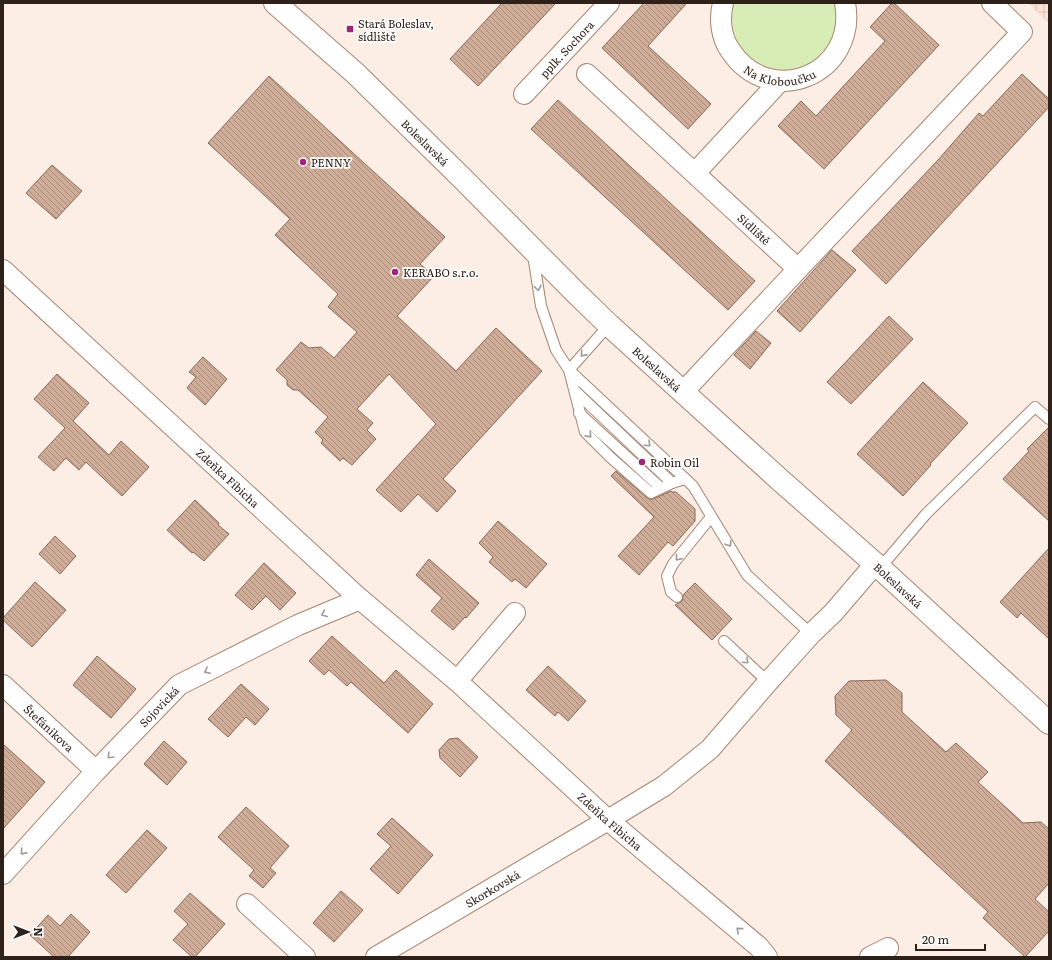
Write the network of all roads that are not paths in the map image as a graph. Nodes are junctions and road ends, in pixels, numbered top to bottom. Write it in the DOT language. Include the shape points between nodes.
graph roads {
  1 [pos="275,3"];
  2 [pos="723,3"];
  3 [pos="992,3"];
  4 [pos="600,6"];
  5 [pos="849,6"];
  6 [pos="587,74"];
  7 [pos="780,81"];
  8 [pos="524,94"];
  9 [pos="695,173"];
  10 [pos="533,249"];
  11 [pos="798,269"];
  12 [pos="3,270"];
  13 [pos="609,325"];
  14 [pos="569,370"];
  15 [pos="575,390"];
  16 [pos="683,392"];
  17 [pos="1049,419"];
  18 [pos="685,480"];
  19 [pos="672,483"];
  20 [pos="711,517"];
  21 [pos="878,566"];
  22 [pos="676,597"];
  23 [pos="360,599"];
  24 [pos="515,613"];
  25 [pos="811,634"];
  26 [pos="724,641"];
  27 [pos="457,681"];
  28 [pos="768,682"];
  29 [pos="3,685"];
  30 [pos="1049,723"];
  31 [pos="96,771"];
  32 [pos="608,820"];
  33 [pos="3,874"];
  34 [pos="247,904"];
  35 [pos="888,948"];
  36 [pos="305,957"];
  37 [pos="376,957"];
  38 [pos="767,957"];
  39 [pos="870,957"];
  1 -- 10 [label="main road, Boleslavská" via="355,72"];
  2 -- 7 [label="street, Na Kloboučku" via="723,34 735,58 755,74"];
  3 -- 11 [label="street" via="1022,32"];
  4 -- 8 [label="street, pplk. Sochora"];
  5 -- 7 [label="street, Na Kloboučku" via="843,39 829,62 800,79"];
  6 -- 9 [label="street, Sídliště"];
  7 -- 9 [label="street"];
  9 -- 11 [label="street, Sídliště"];
  10 -- 13 [label="main road, Boleslavská"];
  10 -- 14 [label="lane, one-way" via="541,306 556,350"];
  11 -- 16 [label="street"];
  12 -- 23 [label="street, Zdeňka Fibicha"];
  13 -- 14 [label="lane, one-way"];
  13 -- 16 [label="main road, Boleslavská"];
  14 -- 15 [label="lane"];
  14 -- 18 [label="lane, one-way"];
  15 -- 19 [label="lane"];
  15 -- 19 [label="lane, one-way" via="579,413 662,488"];
  16 -- 21 [label="main road, Boleslavská"];
  17 -- 21 [label="lane" via="1035,407 926,514"];
  18 -- 19 [label="lane"];
  18 -- 20 [label="lane" via="693,486"];
  20 -- 22 [label="lane, one-way" via="673,564 667,576 671,592"];
  20 -- 25 [label="lane, one-way" via="747,575"];
  21 -- 25 [label="street, Skorkovská"];
  21 -- 30 [label="main road, Boleslavská"];
  23 -- 27 [label="street, Zdeňka Fibicha"];
  23 -- 31 [label="street, Sojovická, one-way" via="298,625 179,685"];
  24 -- 27 [label="street"];
  25 -- 28 [label="street, Skorkovská"];
  26 -- 28 [label="lane, one-way"];
  27 -- 32 [label="street, Zdeňka Fibicha"];
  28 -- 32 [label="street, Skorkovská" via="710,749 664,786"];
  29 -- 31 [label="street, Štefánikova"];
  31 -- 33 [label="street, Sojovická, one-way"];
  32 -- 37 [label="street, Skorkovská"];
  38 -- 32 [label="street, Zdeňka Fibicha, one-way" via="759,947"];
  34 -- 36 [label="street"];
  35 -- 39 [label="street"];
}
